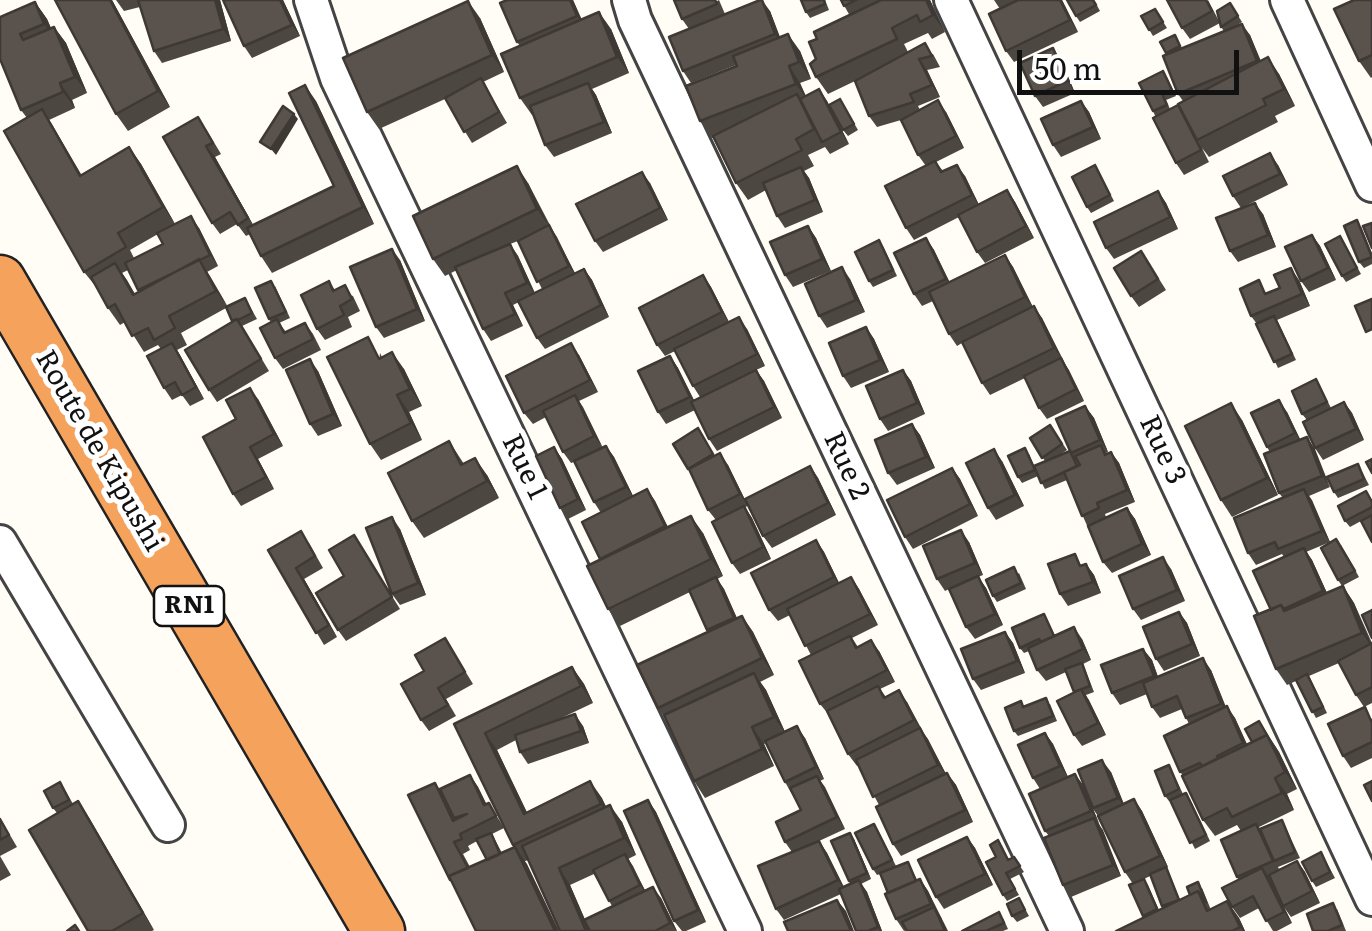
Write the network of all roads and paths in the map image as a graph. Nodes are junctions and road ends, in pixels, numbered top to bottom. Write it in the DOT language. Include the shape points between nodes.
graph roads {
  1 [pos="312,0"];
  2 [pos="629,0"];
  3 [pos="951,0"];
  4 [pos="1286,0"];
  5 [pos="1372,185"];
  6 [pos="0,281"];
  7 [pos="4,558"];
  8 [pos="168,825"];
  9 [pos="1372,899"];
  10 [pos="379,931"];
  11 [pos="745,931"];
  12 [pos="1066,931"];
  1 -- 11 [label="street, Rue 1" via="338,78"];
  2 -- 12 [label="street, Rue 2"];
  3 -- 9 [label="street, Rue 3"];
  4 -- 5 [label="street"];
  6 -- 10 [label="highway, Route de Kipushi / RN1"];
  7 -- 8 [label="street"];
}
